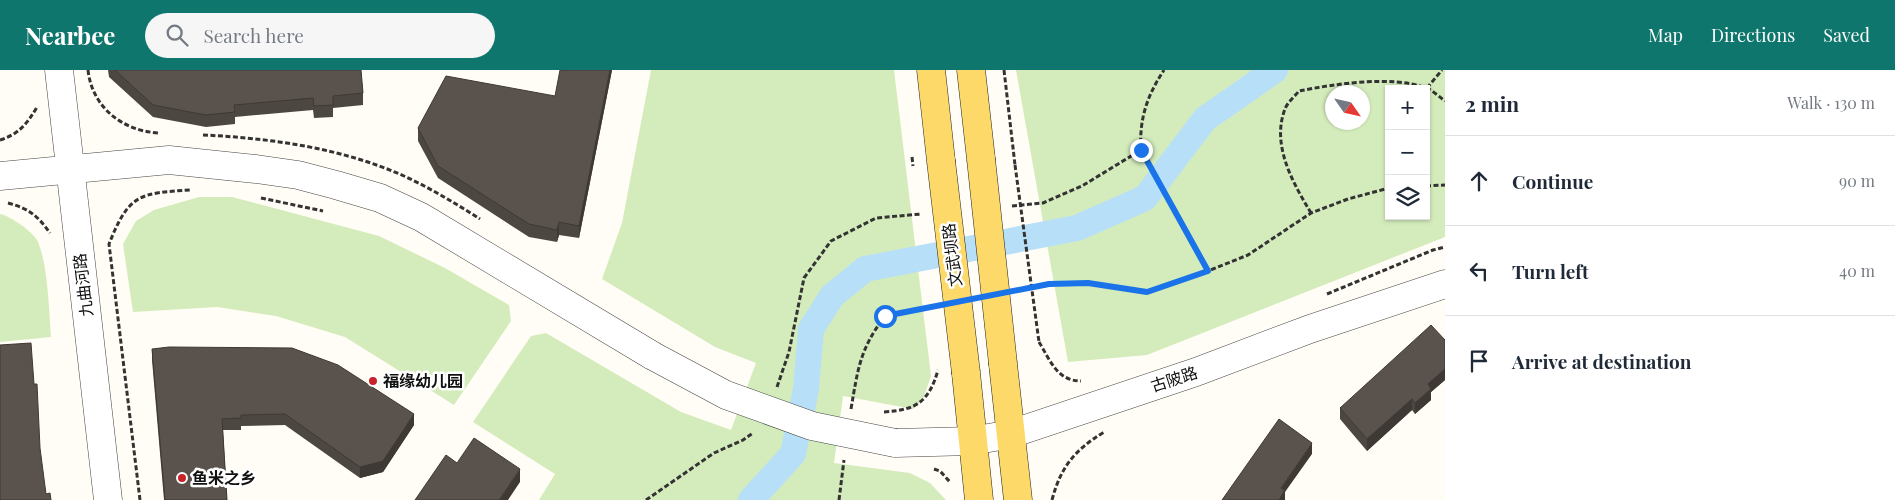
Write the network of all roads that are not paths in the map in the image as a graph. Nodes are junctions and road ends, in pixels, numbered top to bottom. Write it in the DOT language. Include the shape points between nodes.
graph roads {
  1 [pos="59,70"];
  2 [pos="931,70"];
  3 [pos="971,70"];
  4 [pos="69,168"];
  5 [pos="0,176"];
  6 [pos="1445,284"];
  7 [pos="1011,434"];
  8 [pos="972,441"];
  9 [pos="108,500"];
  10 [pos="979,500"];
  11 [pos="1018,500"];
  1 -- 4 [label="street, 九曲河路"];
  2 -- 8 [label="main road, 文武坝路, bridge"];
  3 -- 7 [label="main road, bridge"];
  4 -- 5 [label="street, 古陂路"];
  4 -- 8 [label="street, 古陂路, bridge" via="169,160 220,164 298,175 380,198 421,217 653,356 726,395 812,426 895,443"];
  4 -- 9 [label="street, 九曲河路"];
  6 -- 7 [label="street, 古陂路"];
  7 -- 8 [label="street, 古陂路"];
  7 -- 11 [label="main road"];
  8 -- 10 [label="main road, 文武坝路"];
}
